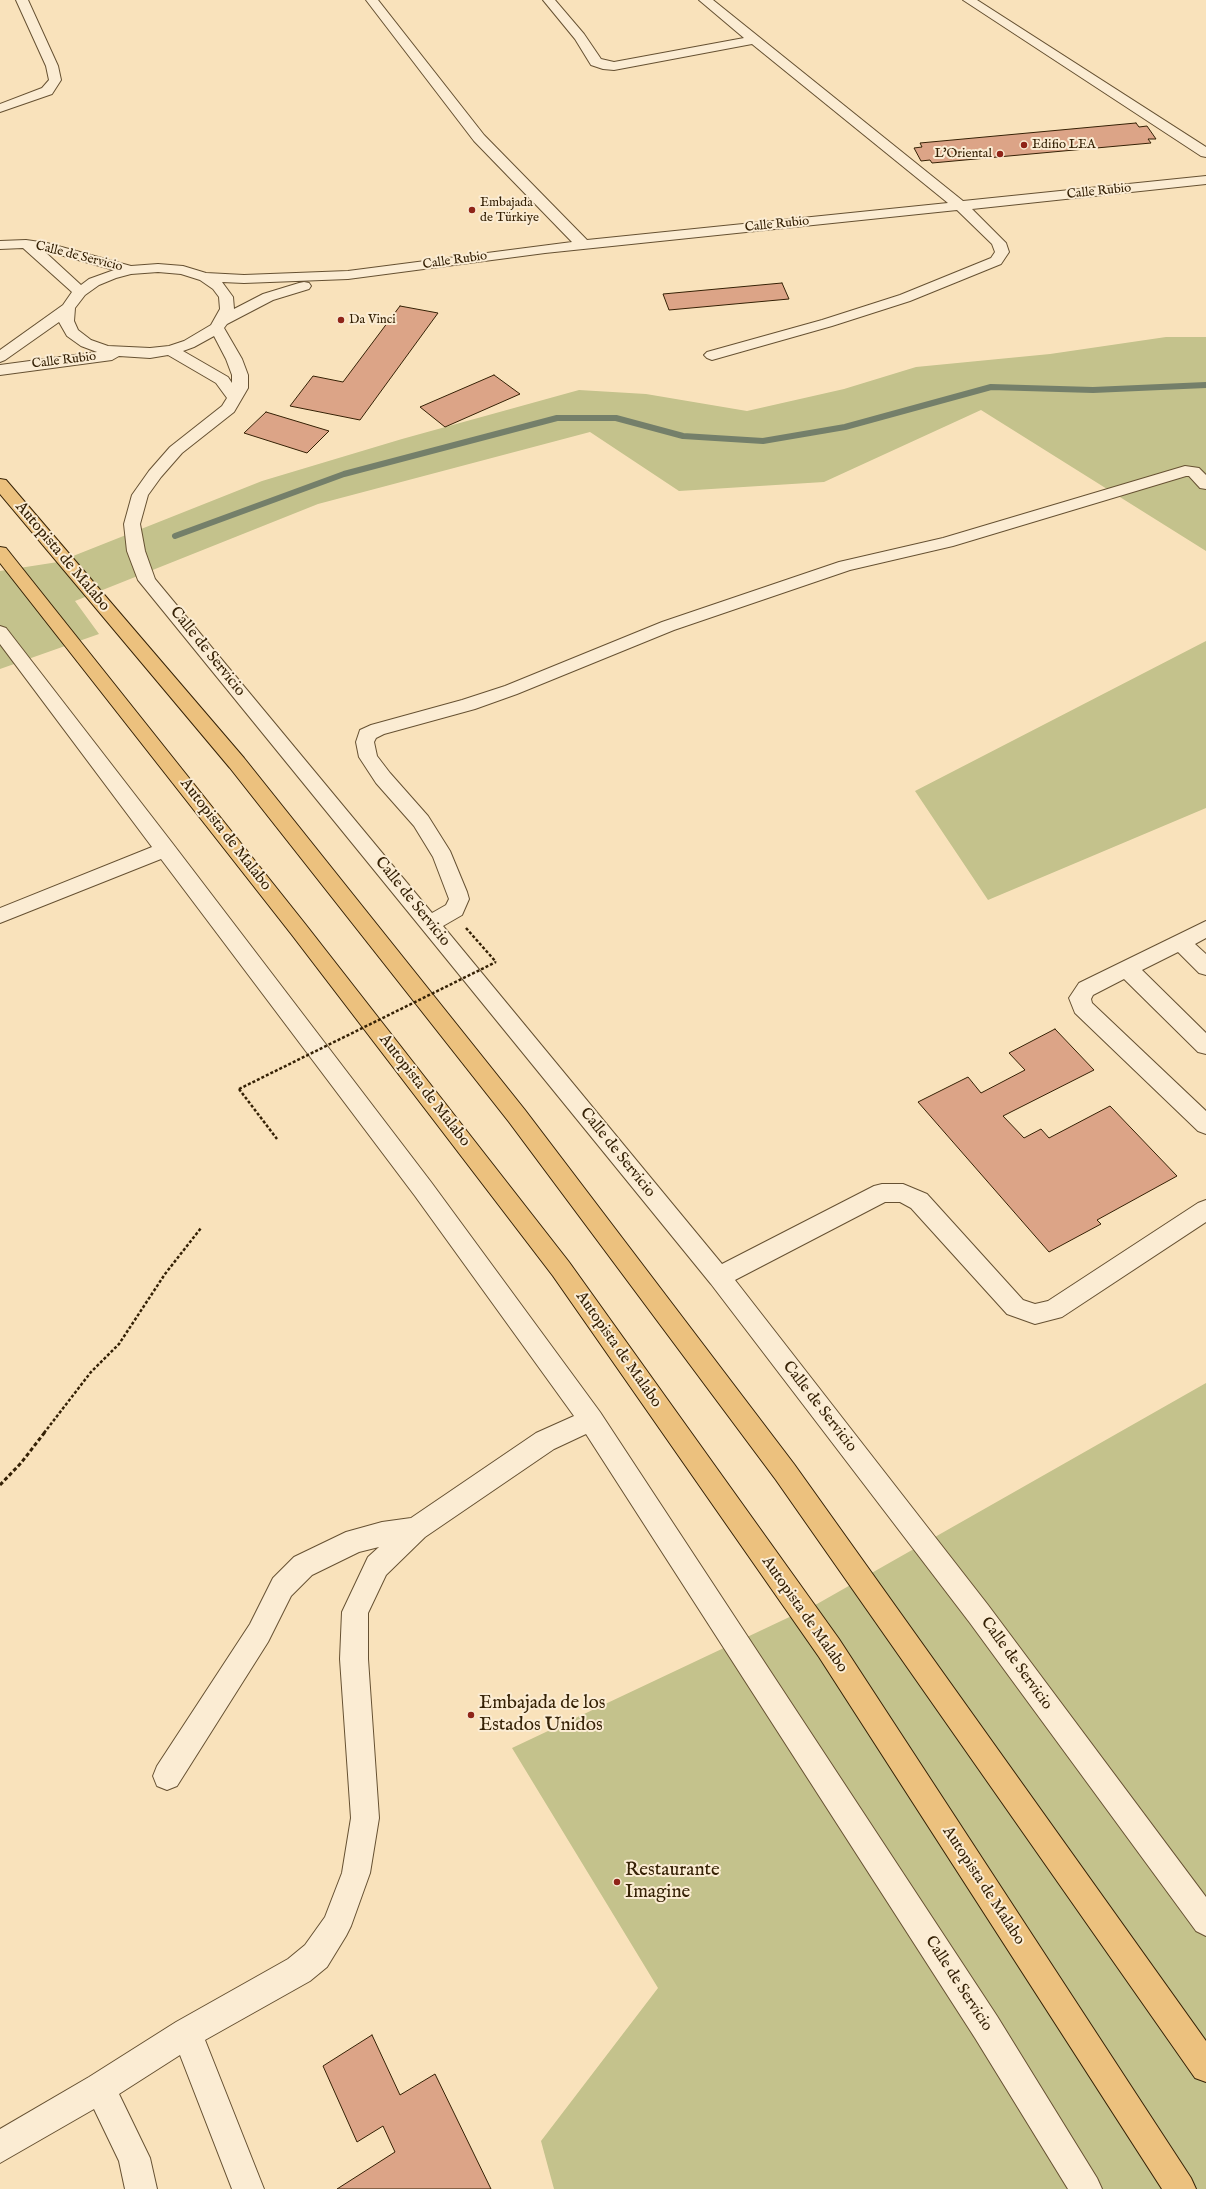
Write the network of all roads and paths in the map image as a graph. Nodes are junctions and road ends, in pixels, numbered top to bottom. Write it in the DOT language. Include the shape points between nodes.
graph roads {
  1 [pos="22,0"];
  2 [pos="372,0"];
  3 [pos="549,0"];
  4 [pos="705,0"];
  5 [pos="969,0"];
  6 [pos="754,40"];
  7 [pos="0,108"];
  8 [pos="1206,153"];
  9 [pos="1206,180"];
  10 [pos="962,206"];
  11 [pos="26,244"];
  12 [pos="0,245"];
  13 [pos="583,245"];
  14 [pos="131,270"];
  15 [pos="348,275"];
  16 [pos="205,277"];
  17 [pos="80,292"];
  18 [pos="68,308"];
  19 [pos="219,325"];
  20 [pos="171,350"];
  21 [pos="128,354"];
  22 [pos="712,355"];
  23 [pos="0,357"];
  24 [pos="0,370"];
  25 [pos="235,398"];
  26 [pos="0,484"];
  27 [pos="1206,484"];
  28 [pos="0,552"];
  29 [pos="0,632"];
  30 [pos="166,849"];
  31 [pos="0,916"];
  32 [pos="429,924"];
  33 [pos="466,927"];
  34 [pos="1206,929"];
  35 [pos="1180,942"];
  36 [pos="1206,967"];
  37 [pos="1127,969"];
  38 [pos="1206,1046"];
  39 [pos="1206,1125"];
  40 [pos="277,1139"];
  41 [pos="1206,1210"];
  42 [pos="201,1228"];
  43 [pos="719,1278"];
  44 [pos="591,1420"];
  45 [pos="0,1485"];
  46 [pos="416,1529"];
  47 [pos="167,1776"];
  48 [pos="1206,1921"];
  49 [pos="187,2033"];
  50 [pos="1206,2067"];
  51 [pos="100,2088"];
  52 [pos="0,2147"];
  53 [pos="141,2189"];
  54 [pos="248,2189"];
  55 [pos="1086,2189"];
  56 [pos="1180,2189"];
  1 -- 7 [label="street" via="52,66 55,80 47,91"];
  2 -- 13 [label="street" via="479,138"];
  3 -- 6 [label="street" via="580,37 596,62 603,65 614,66"];
  4 -- 6 [label="street"];
  5 -- 8 [label="street"];
  6 -- 10 [label="street"];
  9 -- 10 [label="street, Calle Rubio"];
  10 -- 13 [label="street, Calle Rubio"];
  10 -- 22 [label="street" via="999,243 1002,252 996,261 904,298 828,323"];
  11 -- 12 [label="street, Calle de Servicio"];
  11 -- 14 [label="street, Calle de Servicio" via="47,247"];
  11 -- 17 [label="street, Calle de Servicio"];
  13 -- 15 [label="street, Calle Rubio"];
  14 -- 16 [label="street" via="164,268 183,270"];
  14 -- 17 [label="street" via="94,282"];
  15 -- 16 [label="street, Calle Rubio" via="244,279"];
  15 -- 19 [label="street, Calle Rubio" via="274,295"];
  16 -- 19 [label="street" via="218,286 226,297 227,309"];
  17 -- 18 [label="street, Calle Rubio"];
  18 -- 21 [label="street" via="66,321 72,333 86,343 104,350"];
  18 -- 23 [label="street, Calle Rubio"];
  19 -- 20 [label="street, Calle Rubio" via="204,337"];
  19 -- 25 [label="street, Calle de Servicio" via="240,375 240,388"];
  20 -- 21 [label="street, Calle Rubio"];
  20 -- 25 [label="street" via="222,380"];
  21 -- 24 [label="street, Calle Rubio"];
  25 -- 32 [label="street, Calle de Servicio" via="214,423 176,450 154,474 140,495 132,524 136,551 147,580"];
  26 -- 50 [label="highway, Autopista de Malabo" via="237,764 517,1116 785,1472"];
  27 -- 32 [label="street" via="1193,471 1185,471 947,542 845,566 668,626 511,690 367,734 365,742 368,757 421,821 443,856 457,892 459,899 455,910"];
  28 -- 56 [label="highway, Autopista de Malabo" via="299,930 561,1269 829,1648"];
  29 -- 30 [label="street, Calle de Servicio"];
  30 -- 31 [label="street"];
  30 -- 44 [label="street, Calle de Servicio" via="423,1189"];
  32 -- 43 [label="street, Calle de Servicio"];
  33 -- 40 [label="path, bridge" via="496,962 239,1088"];
  34 -- 35 [label="street"];
  35 -- 36 [label="street"];
  35 -- 37 [label="street"];
  37 -- 38 [label="street"];
  37 -- 39 [label="street" via="1086,989 1080,998 1084,1007"];
  41 -- 43 [label="street" via="1054,1310 1035,1314 1015,1307 919,1201 903,1194 882,1193"];
  42 -- 45 [label="path" via="165,1274 118,1344 91,1372 21,1463"];
  43 -- 48 [label="street, Calle de Servicio" via="979,1614"];
  44 -- 46 [label="street" via="545,1441"];
  44 -- 55 [label="street, Calle de Servicio" via="986,2027"];
  46 -- 47 [label="street" via="382,1534 355,1542 303,1566 282,1587 259,1633"];
  46 -- 49 [label="street" via="377,1566 355,1612 354,1659 365,1818 356,1873 336,1926 316,1956 299,1970"];
  49 -- 51 [label="street"];
  49 -- 54 [label="street"];
  51 -- 52 [label="street"];
  51 -- 53 [label="street" via="134,2158"];
}
